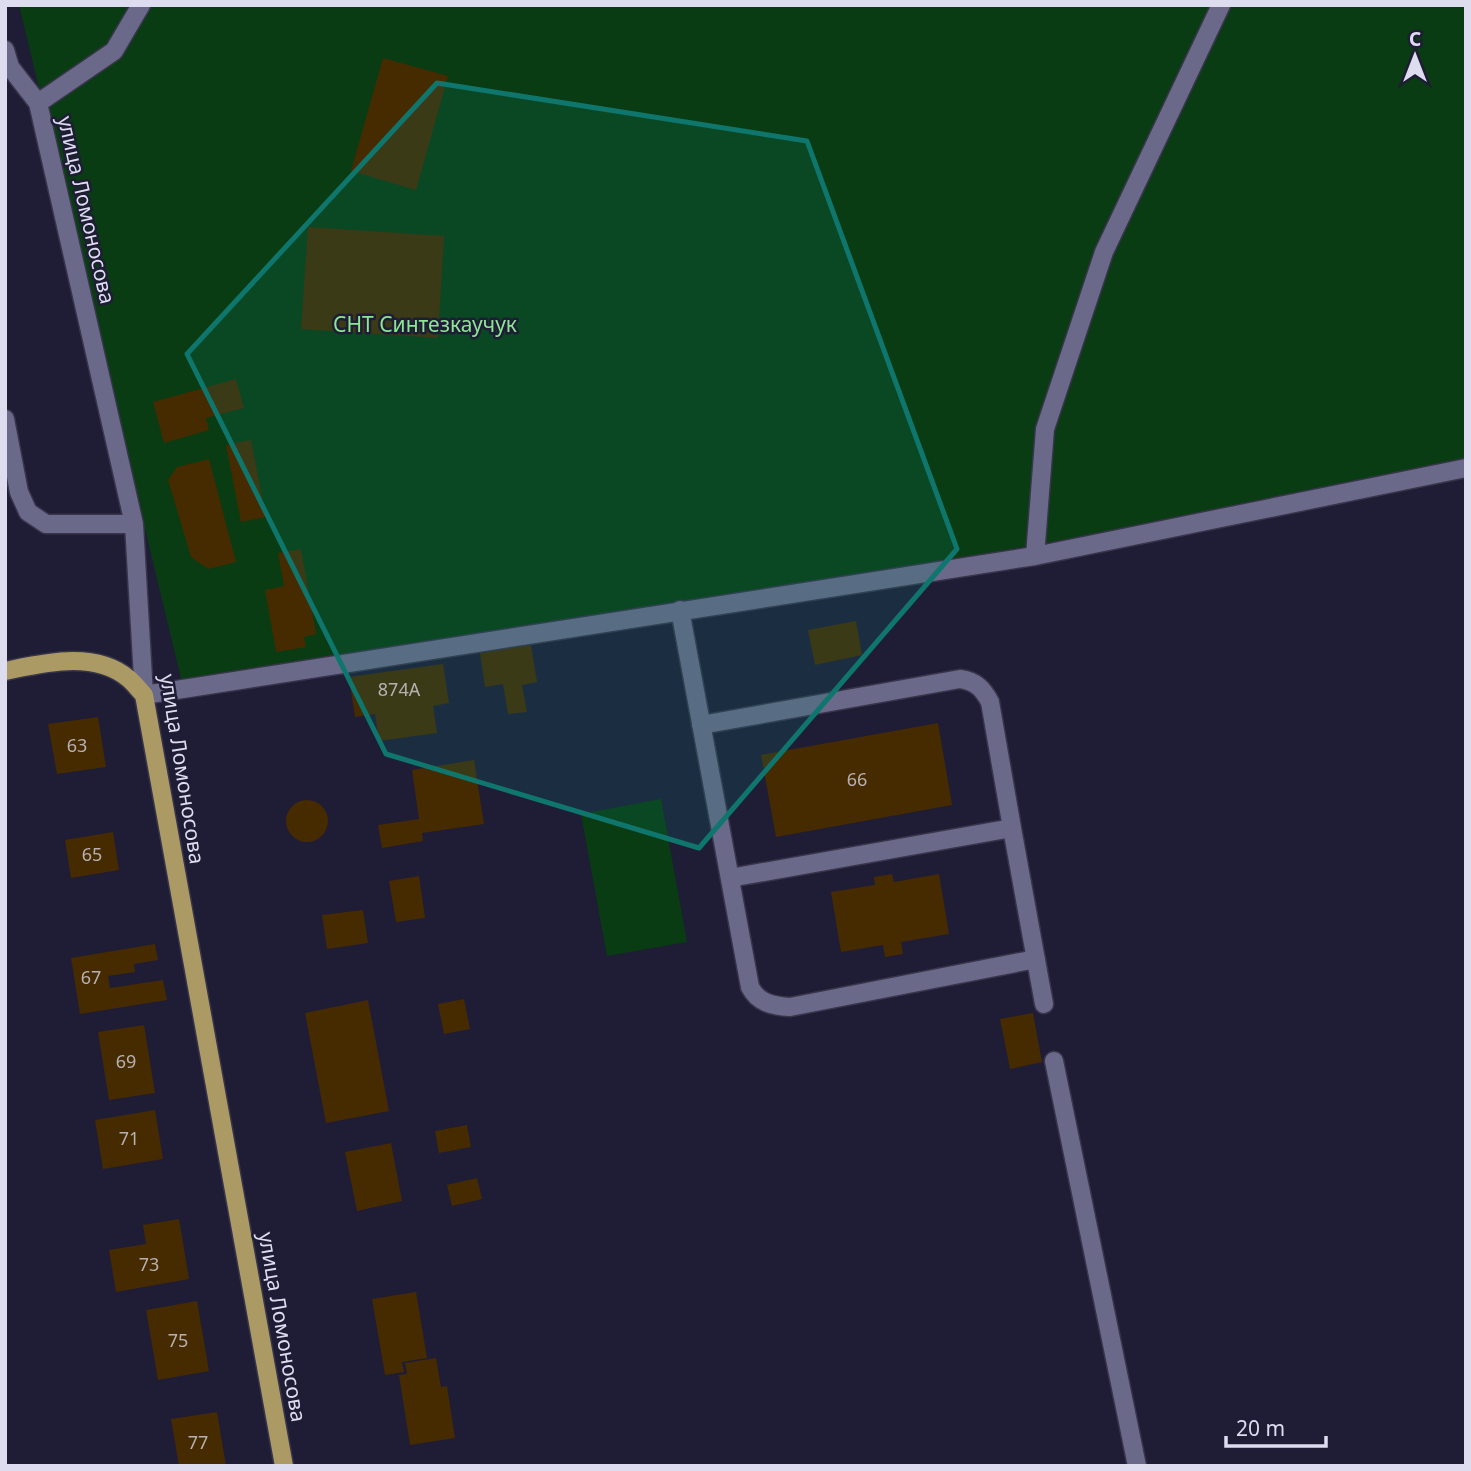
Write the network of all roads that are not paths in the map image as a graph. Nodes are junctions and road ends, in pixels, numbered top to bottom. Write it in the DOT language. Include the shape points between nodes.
graph roads {
  1 [pos="141,5"];
  2 [pos="1221,5"];
  3 [pos="5,50"];
  4 [pos="38,103"];
  5 [pos="5,419"];
  6 [pos="1466,468"];
  7 [pos="134,524"];
  8 [pos="1035,556"];
  9 [pos="680,610"];
  10 [pos="5,671"];
  11 [pos="144,695"];
  12 [pos="701,725"];
  13 [pos="1012,828"];
  14 [pos="730,878"];
  15 [pos="1036,959"];
  16 [pos="1044,1004"];
  17 [pos="1054,1060"];
  18 [pos="284,1466"];
  19 [pos="1137,1466"];
  1 -- 4 [label="street" via="114,51"];
  2 -- 8 [label="street" via="1104,252 1045,429"];
  3 -- 4 [label="street, улица Ломоносова" via="10,67"];
  4 -- 7 [label="street, улица Ломоносова"];
  5 -- 7 [label="street" via="19,492 28,512 46,524"];
  6 -- 8 [label="street"];
  7 -- 11 [label="street, улица Ломоносова"];
  8 -- 9 [label="street"];
  9 -- 11 [label="street"];
  9 -- 12 [label="street"];
  10 -- 11 [label="main road" via="77,660 105,665 128,677"];
  11 -- 18 [label="main road, улица Ломоносова"];
  12 -- 13 [label="street" via="969,680 990,702"];
  12 -- 14 [label="street"];
  13 -- 14 [label="street"];
  13 -- 15 [label="street"];
  14 -- 15 [label="street" via="750,987 754,996 774,1006 790,1007"];
  15 -- 16 [label="street"];
  17 -- 19 [label="street"];
}
